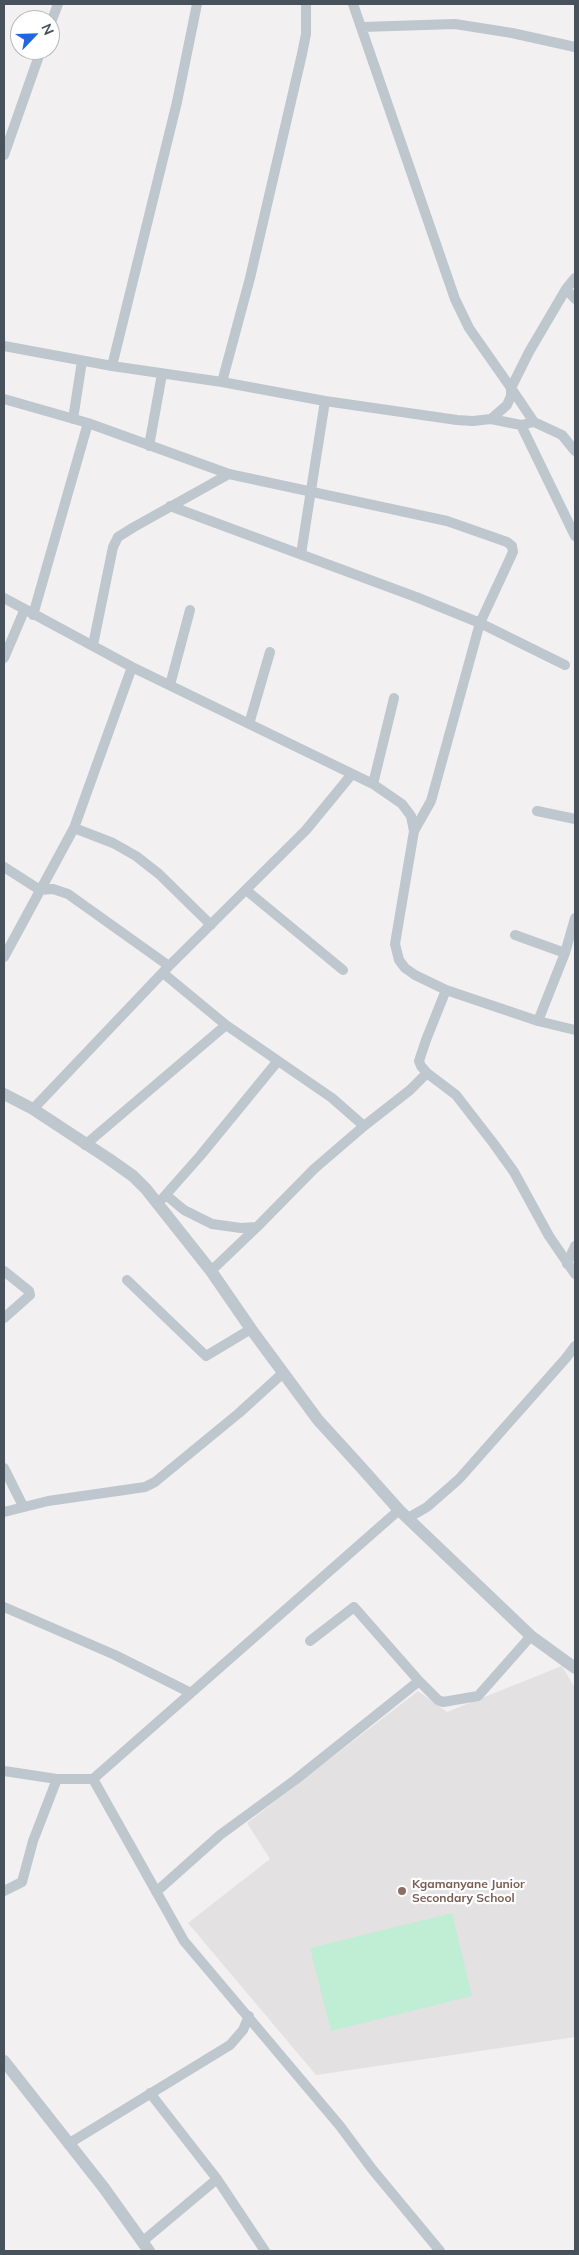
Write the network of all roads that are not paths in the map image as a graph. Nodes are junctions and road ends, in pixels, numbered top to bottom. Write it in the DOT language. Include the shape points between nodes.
graph roads {
  1 [pos="197,4"];
  2 [pos="306,4"];
  3 [pos="353,4"];
  4 [pos="362,27"];
  5 [pos="575,47"];
  6 [pos="37,60"];
  7 [pos="4,155"];
  8 [pos="575,278"];
  9 [pos="566,289"];
  10 [pos="575,298"];
  11 [pos="4,346"];
  12 [pos="82,361"];
  13 [pos="112,366"];
  14 [pos="162,374"];
  15 [pos="222,382"];
  16 [pos="511,388"];
  17 [pos="4,398"];
  18 [pos="325,400"];
  19 [pos="73,419"];
  20 [pos="491,419"];
  21 [pos="534,422"];
  22 [pos="88,424"];
  23 [pos="521,425"];
  24 [pos="148,446"];
  25 [pos="575,450"];
  26 [pos="230,474"];
  27 [pos="312,494"];
  28 [pos="170,506"];
  29 [pos="575,536"];
  30 [pos="301,554"];
  31 [pos="4,598"];
  32 [pos="190,610"];
  33 [pos="28,613"];
  34 [pos="480,624"];
  35 [pos="93,645"];
  36 [pos="270,652"];
  37 [pos="4,658"];
  38 [pos="564,665"];
  39 [pos="132,667"];
  40 [pos="170,685"];
  41 [pos="394,698"];
  42 [pos="248,724"];
  43 [pos="352,774"];
  44 [pos="373,784"];
  45 [pos="538,811"];
  46 [pos="575,819"];
  47 [pos="74,828"];
  48 [pos="414,831"];
  49 [pos="4,866"];
  50 [pos="40,890"];
  51 [pos="246,890"];
  52 [pos="575,918"];
  53 [pos="211,925"];
  54 [pos="515,935"];
  55 [pos="565,953"];
  56 [pos="4,957"];
  57 [pos="166,969"];
  58 [pos="343,970"];
  59 [pos="446,990"];
  60 [pos="538,1021"];
  61 [pos="226,1025"];
  62 [pos="575,1030"];
  63 [pos="277,1062"];
  64 [pos="427,1073"];
  65 [pos="4,1094"];
  66 [pos="32,1109"];
  67 [pos="364,1126"];
  68 [pos="85,1144"];
  69 [pos="162,1198"];
  70 [pos="257,1227"];
  71 [pos="575,1246"];
  72 [pos="567,1264"];
  73 [pos="4,1270"];
  74 [pos="211,1270"];
  75 [pos="575,1274"];
  76 [pos="128,1280"];
  77 [pos="4,1318"];
  78 [pos="251,1329"];
  79 [pos="575,1346"];
  80 [pos="283,1373"];
  81 [pos="4,1468"];
  82 [pos="23,1506"];
  83 [pos="4,1512"];
  84 [pos="403,1514"];
  85 [pos="4,1608"];
  86 [pos="531,1636"];
  87 [pos="310,1641"];
  88 [pos="575,1668"];
  89 [pos="419,1681"];
  90 [pos="189,1692"];
  91 [pos="4,1771"];
  92 [pos="57,1779"];
  93 [pos="93,1779"];
  94 [pos="4,1891"];
  95 [pos="156,1892"];
  96 [pos="248,2016"];
  97 [pos="4,2061"];
  98 [pos="150,2093"];
  99 [pos="68,2144"];
  100 [pos="217,2179"];
  101 [pos="146,2246"];
  102 [pos="265,2251"];
  103 [pos="440,2251"];
  1 -- 13 [label="street" via="177,102"];
  2 -- 15 [label="street" via="302,54 250,278"];
  3 -- 4 [label="street"];
  4 -- 5 [label="street" via="455,24"];
  4 -- 16 [label="street" via="458,306 469,328"];
  6 -- 7 [label="street"];
  8 -- 9 [label="street"];
  9 -- 10 [label="street"];
  9 -- 16 [label="street"];
  11 -- 12 [label="street"];
  12 -- 13 [label="street"];
  12 -- 19 [label="street"];
  13 -- 14 [label="street"];
  14 -- 15 [label="street"];
  14 -- 24 [label="street"];
  15 -- 18 [label="street"];
  16 -- 20 [label="street" via="507,405"];
  16 -- 21 [label="street"];
  17 -- 19 [label="street"];
  18 -- 20 [label="street" via="457,420"];
  18 -- 27 [label="street"];
  19 -- 22 [label="street"];
  20 -- 23 [label="street"];
  21 -- 23 [label="street"];
  21 -- 25 [label="street" via="562,435"];
  22 -- 24 [label="street"];
  22 -- 33 [label="street"];
  23 -- 29 [label="street"];
  24 -- 26 [label="street"];
  26 -- 27 [label="street"];
  26 -- 28 [label="street"];
  27 -- 30 [label="street"];
  27 -- 34 [label="street" via="447,521 507,542 512,546 512,552"];
  28 -- 30 [label="street"];
  28 -- 35 [label="street" via="123,533 115,542"];
  30 -- 34 [label="street" via="416,596"];
  31 -- 33 [label="street"];
  32 -- 40 [label="street"];
  33 -- 35 [label="street"];
  33 -- 37 [label="street"];
  34 -- 38 [label="street"];
  34 -- 48 [label="street" via="431,801"];
  35 -- 39 [label="street"];
  36 -- 42 [label="street"];
  39 -- 40 [label="street"];
  39 -- 47 [label="street"];
  40 -- 42 [label="street"];
  41 -- 44 [label="street"];
  42 -- 43 [label="street"];
  43 -- 44 [label="street"];
  43 -- 51 [label="street" via="306,830"];
  44 -- 48 [label="street" via="407,810"];
  45 -- 46 [label="street"];
  47 -- 50 [label="street"];
  47 -- 53 [label="street" via="136,856"];
  48 -- 59 [label="street" via="395,944 397,954 406,968"];
  49 -- 50 [label="street"];
  50 -- 56 [label="street"];
  50 -- 57 [label="street" via="53,889 68,894"];
  51 -- 53 [label="street"];
  51 -- 58 [label="street"];
  52 -- 55 [label="street"];
  53 -- 57 [label="street"];
  54 -- 55 [label="street"];
  55 -- 60 [label="street"];
  57 -- 61 [label="street"];
  57 -- 66 [label="street"];
  59 -- 60 [label="street"];
  59 -- 64 [label="street" via="420,1061"];
  60 -- 62 [label="street"];
  61 -- 63 [label="street"];
  61 -- 68 [label="street"];
  63 -- 67 [label="street" via="332,1098"];
  63 -- 69 [label="street"];
  64 -- 67 [label="street"];
  64 -- 72 [label="street" via="456,1095 494,1144 514,1172"];
  65 -- 66 [label="street"];
  66 -- 68 [label="street"];
  67 -- 70 [label="street" via="314,1169"];
  68 -- 69 [label="street"];
  69 -- 70 [label="street" via="212,1224"];
  69 -- 74 [label="street"];
  70 -- 74 [label="street"];
  71 -- 72 [label="street"];
  72 -- 75 [label="street"];
  73 -- 77 [label="street" via="30,1295"];
  74 -- 78 [label="street"];
  76 -- 78 [label="street" via="206,1356"];
  78 -- 80 [label="street"];
  79 -- 84 [label="street" via="459,1479 427,1507"];
  80 -- 82 [label="street" via="239,1413 150,1484 134,1490"];
  80 -- 84 [label="street" via="318,1420"];
  81 -- 82 [label="street"];
  82 -- 83 [label="street"];
  84 -- 86 [label="street"];
  84 -- 90 [label="street"];
  85 -- 90 [label="street" via="115,1655"];
  86 -- 88 [label="street"];
  86 -- 89 [label="street" via="478,1696 443,1702"];
  87 -- 89 [label="street" via="354,1607"];
  89 -- 95 [label="street" via="220,1835"];
  90 -- 93 [label="street"];
  91 -- 92 [label="street"];
  92 -- 93 [label="street"];
  92 -- 94 [label="street" via="36,1832 22,1882"];
  93 -- 95 [label="street"];
  95 -- 96 [label="street" via="184,1941"];
  96 -- 98 [label="street" via="243,2030 230,2045"];
  96 -- 103 [label="street"];
  97 -- 99 [label="street"];
  98 -- 99 [label="street"];
  98 -- 100 [label="street"];
  99 -- 101 [label="street"];
  100 -- 101 [label="street"];
  100 -- 102 [label="street"];
}
